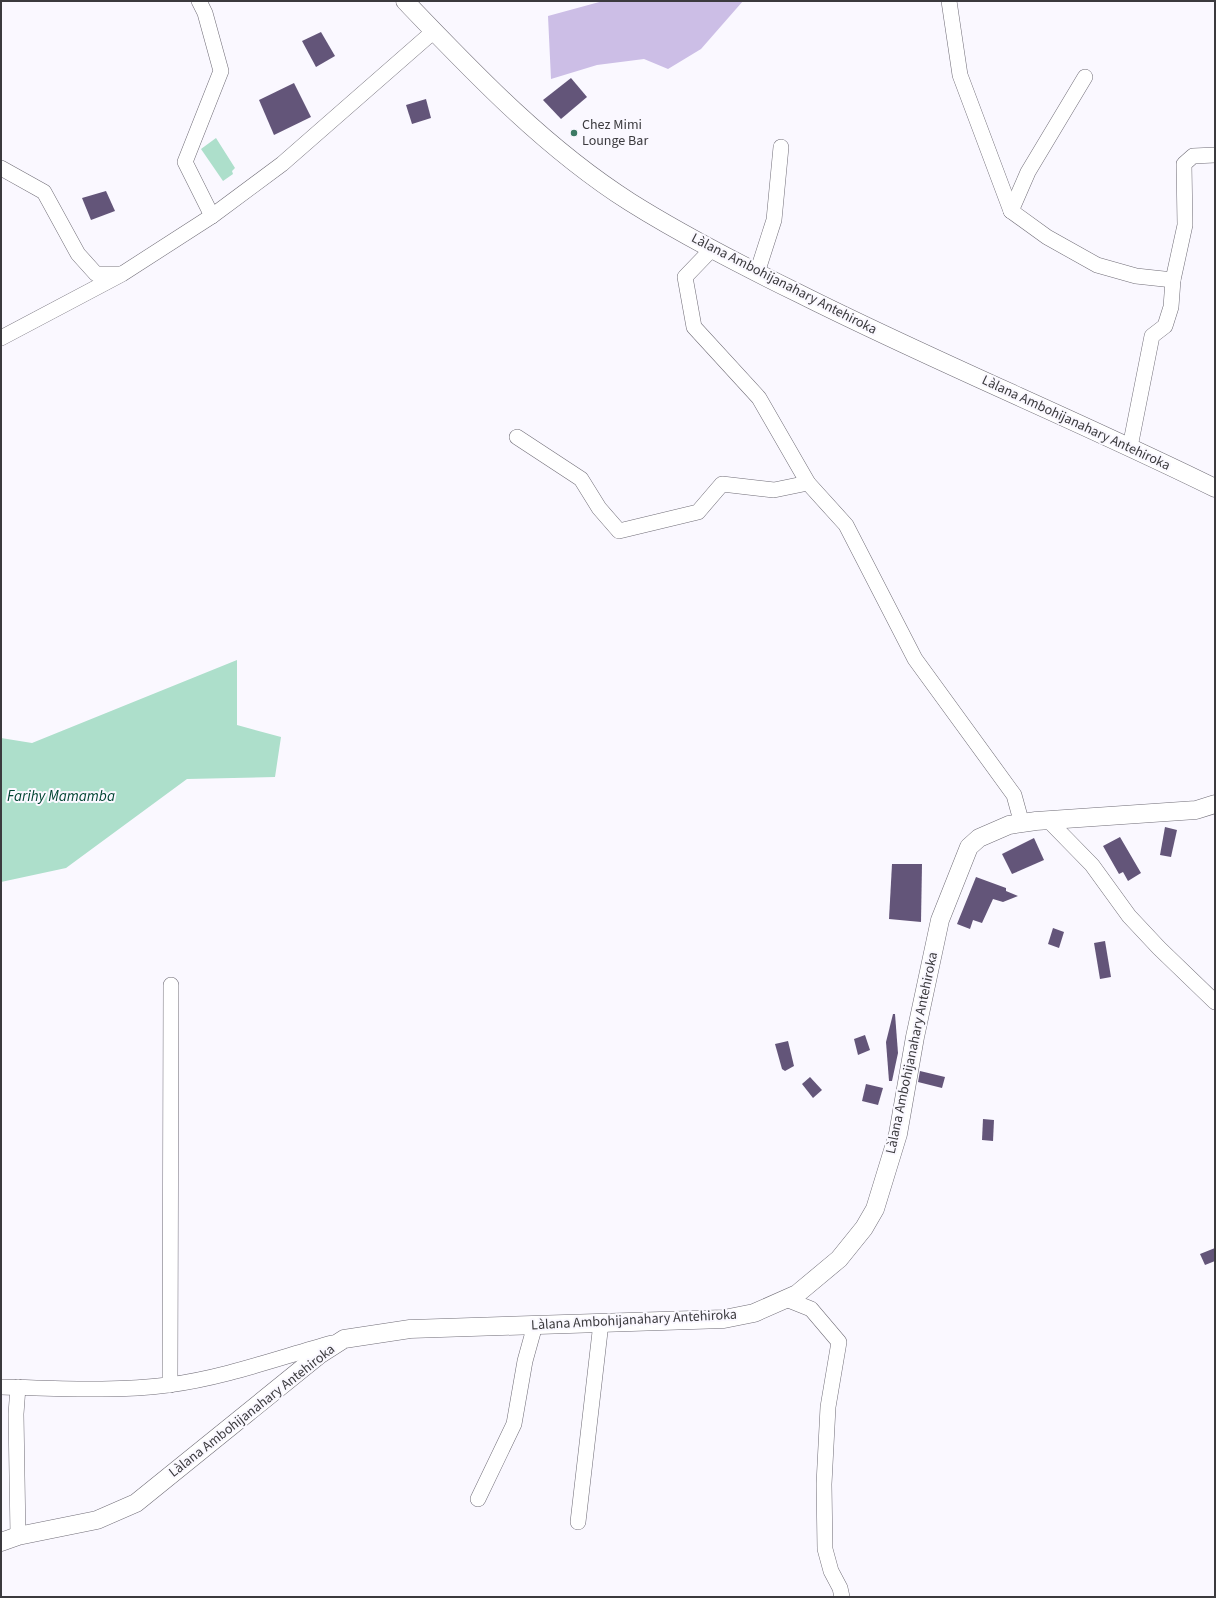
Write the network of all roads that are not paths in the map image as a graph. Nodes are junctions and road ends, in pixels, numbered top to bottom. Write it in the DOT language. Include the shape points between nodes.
graph roads {
  1 [pos="199,1"];
  2 [pos="405,1"];
  3 [pos="949,1"];
  4 [pos="434,31"];
  5 [pos="1085,77"];
  6 [pos="781,147"];
  7 [pos="1215,155"];
  8 [pos="1,168"];
  9 [pos="1011,211"];
  10 [pos="212,216"];
  11 [pos="711,250"];
  12 [pos="757,273"];
  13 [pos="122,274"];
  14 [pos="1173,280"];
  15 [pos="1,338"];
  16 [pos="517,437"];
  17 [pos="1130,447"];
  18 [pos="808,483"];
  19 [pos="1215,488"];
  20 [pos="1215,804"];
  21 [pos="1048,821"];
  22 [pos="1022,824"];
  23 [pos="171,985"];
  24 [pos="1215,1002"];
  25 [pos="786,1299"];
  26 [pos="601,1323"];
  27 [pos="535,1325"];
  28 [pos="344,1340"];
  29 [pos="170,1385"];
  30 [pos="1,1387"];
  31 [pos="18,1387"];
  32 [pos="478,1499"];
  33 [pos="578,1522"];
  34 [pos="18,1536"];
  35 [pos="1,1542"];
  36 [pos="842,1597"];
  1 -- 10 [label="street" via="205,13 220,71 185,162"];
  2 -- 4 [label="street, Làlana Ambohijanahary Antehiroka"];
  3 -- 9 [label="street" via="960,75"];
  4 -- 10 [label="street" via="282,164"];
  4 -- 11 [label="street, Làlana Ambohijanahary Antehiroka" via="523,118 571,159 628,201"];
  5 -- 9 [label="street" via="1028,172"];
  6 -- 12 [label="street" via="774,220"];
  7 -- 14 [label="street" via="1193,156 1184,164 1185,225"];
  8 -- 13 [label="street" via="44,192 78,254 96,274"];
  9 -- 14 [label="street" via="1047,238 1097,265 1136,276"];
  10 -- 13 [label="street"];
  11 -- 12 [label="street, Làlana Ambohijanahary Antehiroka"];
  11 -- 18 [label="street" via="686,277 694,327 759,398"];
  12 -- 17 [label="street, Làlana Ambohijanahary Antehiroka" via="856,322"];
  13 -- 15 [label="street"];
  14 -- 17 [label="street" via="1171,307 1165,326 1152,336"];
  16 -- 18 [label="street" via="581,479 599,508 619,531 698,512 722,484 774,490"];
  17 -- 19 [label="street, Làlana Ambohijanahary Antehiroka"];
  18 -- 22 [label="street" via="846,525 915,659 1014,795"];
  20 -- 21 [label="street, Làlana Ambohijanahary Antehiroka" via="1196,810"];
  21 -- 22 [label="street, Làlana Ambohijanahary Antehiroka"];
  21 -- 24 [label="street" via="1092,865 1129,916"];
  22 -- 25 [label="street, Làlana Ambohijanahary Antehiroka" via="1008,825 979,838 969,847 962,862 940,920 914,1037 898,1134 875,1209 864,1228 839,1259 797,1294"];
  23 -- 29 [label="street"];
  25 -- 26 [label="street, Làlana Ambohijanahary Antehiroka" via="754,1313 724,1318"];
  25 -- 36 [label="street" via="811,1309 839,1342 828,1407 824,1484 825,1549"];
  26 -- 27 [label="street, Làlana Ambohijanahary Antehiroka"];
  26 -- 33 [label="street"];
  27 -- 28 [label="street, Làlana Ambohijanahary Antehiroka" via="410,1329"];
  27 -- 32 [label="street" via="525,1361 514,1424"];
  28 -- 29 [label="street" via="220,1375"];
  28 -- 34 [label="street, Làlana Ambohijanahary Antehiroka" via="319,1355 136,1502 97,1520"];
  29 -- 31 [label="street" via="133,1389"];
  30 -- 31 [label="street"];
  31 -- 34 [label="street"];
  34 -- 35 [label="street, Làlana Ambohijanahary Antehiroka"];
}
